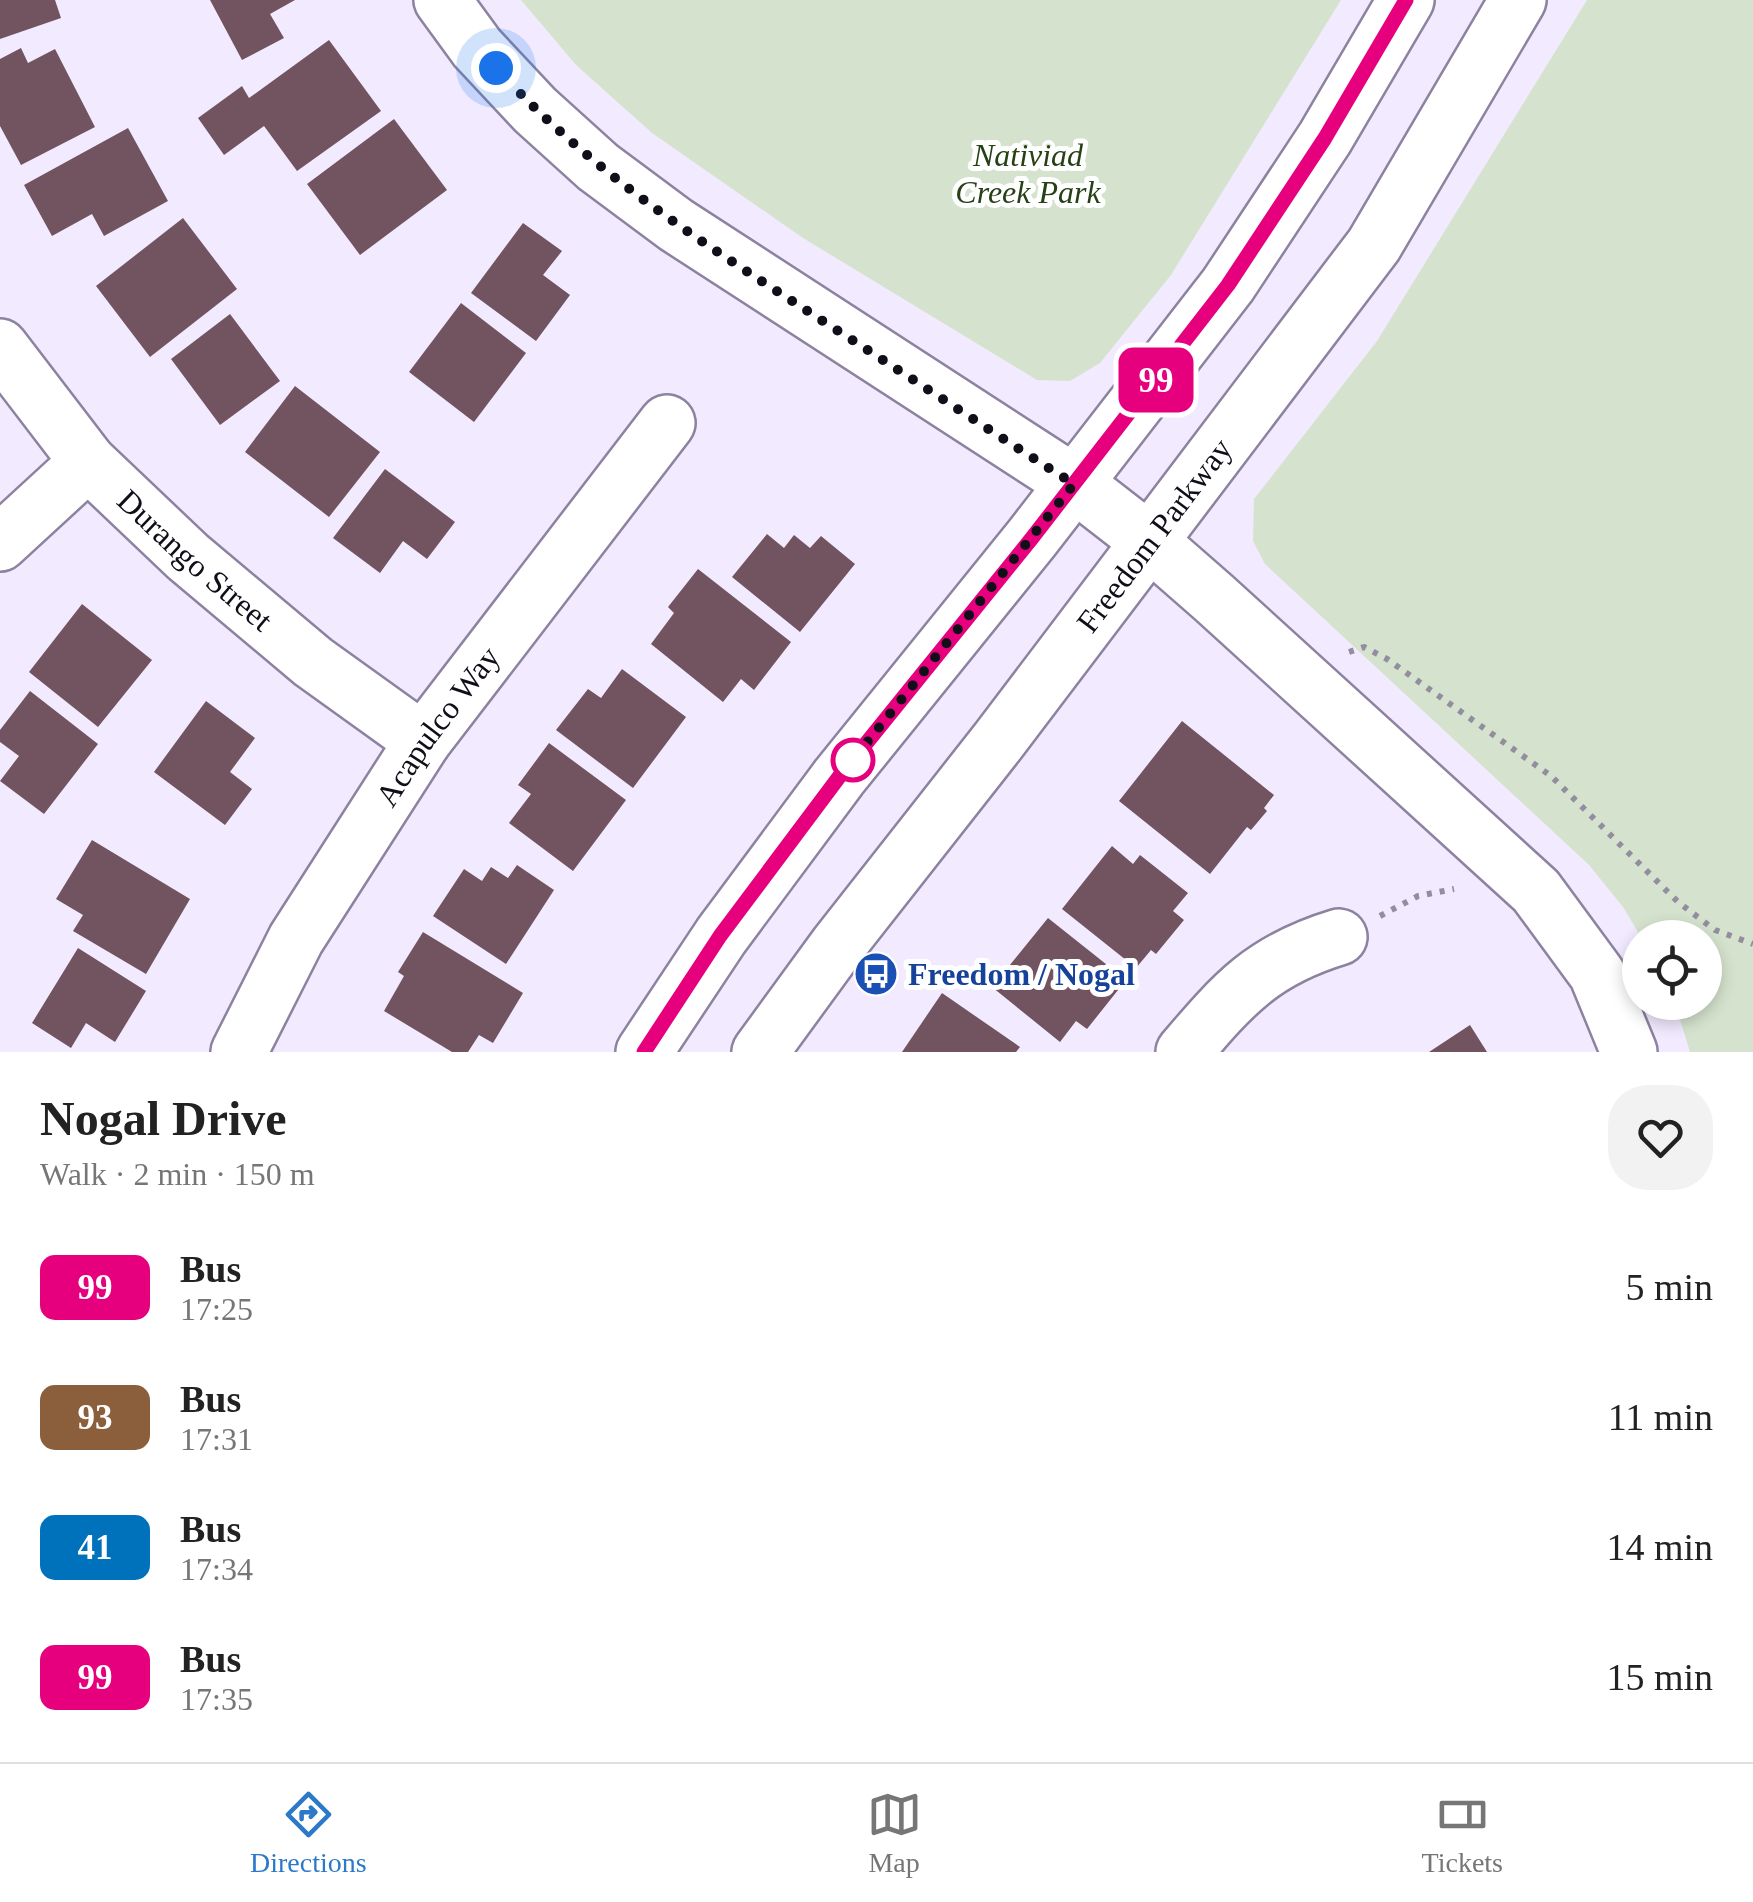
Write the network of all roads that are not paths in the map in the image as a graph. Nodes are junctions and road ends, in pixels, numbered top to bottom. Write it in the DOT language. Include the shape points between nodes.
graph roads {
  1 [pos="442,0"];
  2 [pos="1406,0"];
  3 [pos="1518,0"];
  4 [pos="0,347"];
  5 [pos="667,423"];
  6 [pos="88,462"];
  7 [pos="1074,484"];
  8 [pos="1150,542"];
  9 [pos="0,544"];
  10 [pos="422,741"];
  11 [pos="1339,937"];
  12 [pos="239,1052"];
  13 [pos="644,1052"];
  14 [pos="760,1052"];
  15 [pos="1184,1052"];
  16 [pos="1629,1052"];
  1 -- 7 [label="street" via="477,48 598,167 676,226"];
  2 -- 7 [label="street" via="1228,285"];
  3 -- 8 [label="street, Freedom Parkway" via="1374,245"];
  4 -- 6 [label="street, Durango Street"];
  5 -- 10 [label="street, Acapulco Way"];
  6 -- 9 [label="street"];
  6 -- 10 [label="street, Durango Street" via="313,662"];
  7 -- 8 [label="street"];
  7 -- 13 [label="street" via="839,777 720,936"];
  8 -- 14 [label="street, Freedom Parkway"];
  8 -- 16 [label="street" via="1536,891 1598,974"];
  10 -- 12 [label="street, Acapulco Way" via="296,939"];
  11 -- 15 [label="street" via="1274,962 1222,1006"];
}
